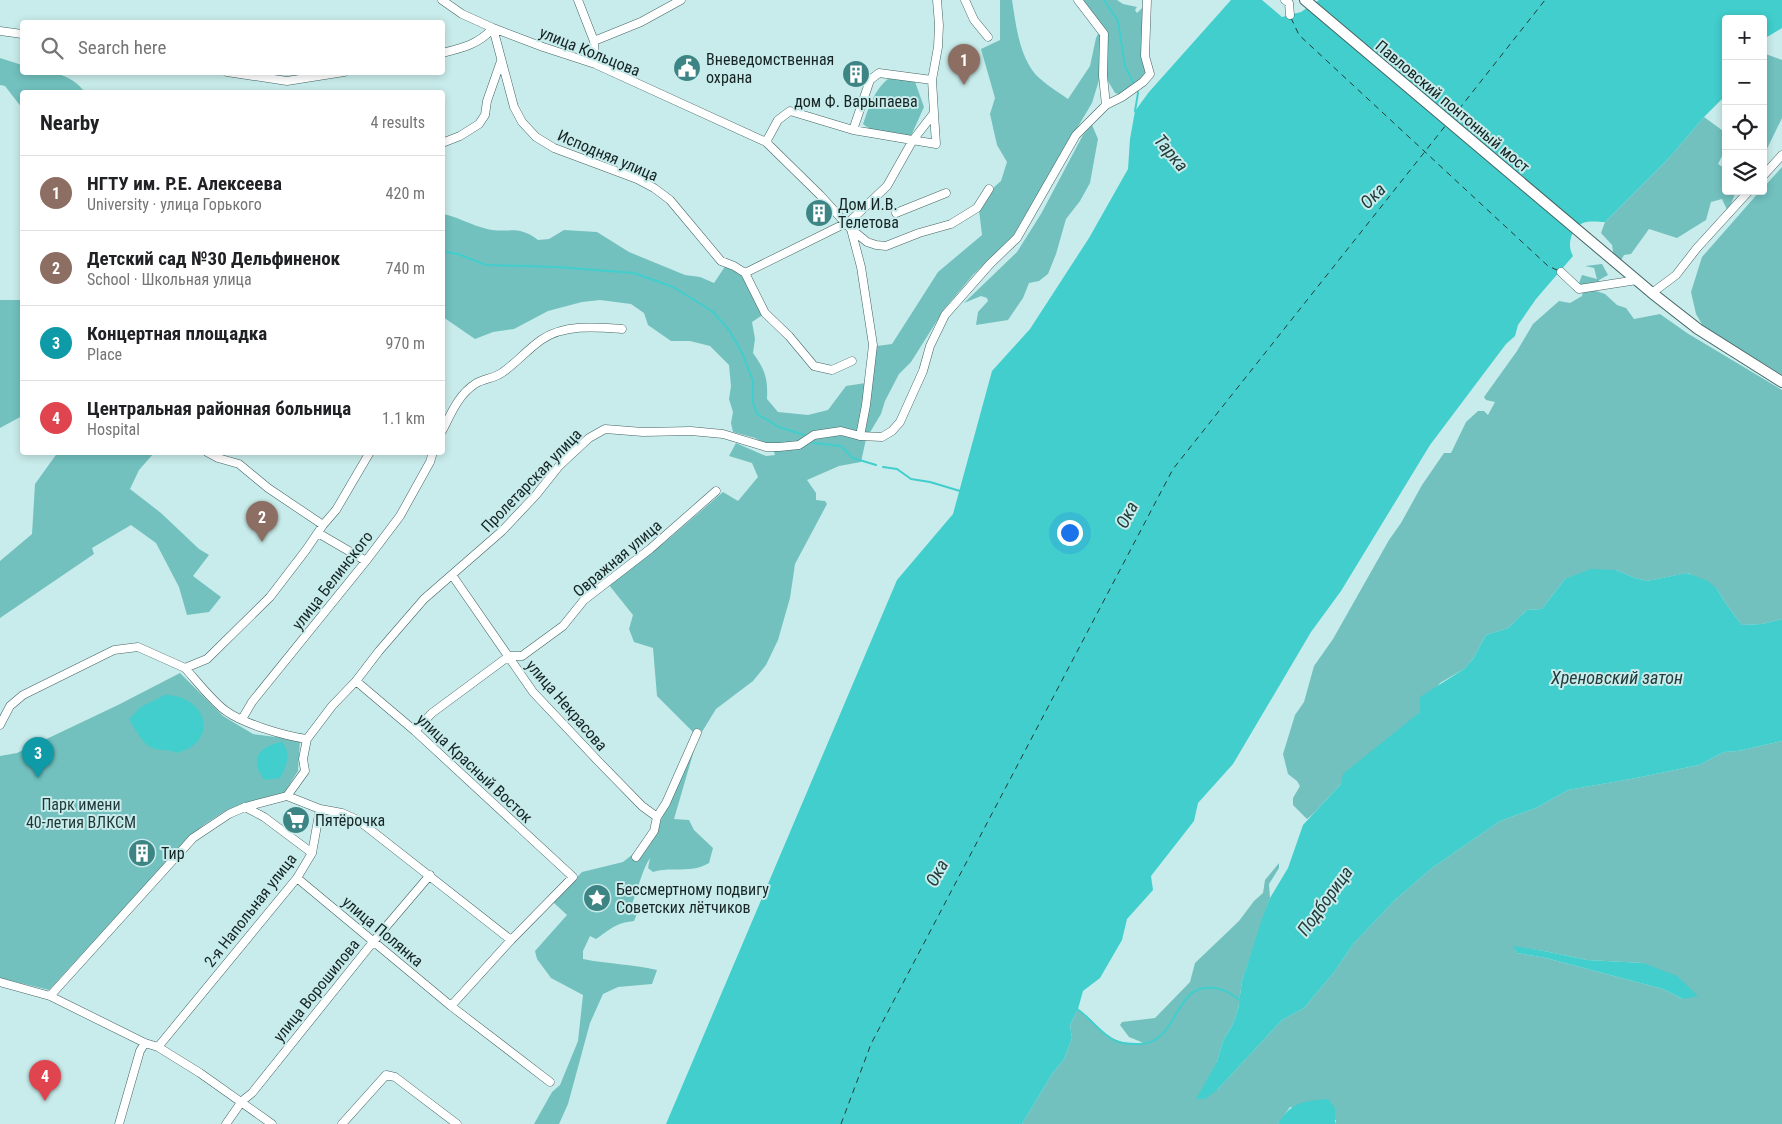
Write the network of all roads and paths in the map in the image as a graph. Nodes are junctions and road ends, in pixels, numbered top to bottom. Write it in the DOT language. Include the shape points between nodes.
graph roads {
  1 [pos="442,0"];
  2 [pos="578,0"];
  3 [pos="681,0"];
  4 [pos="937,0"];
  5 [pos="965,0"];
  6 [pos="1078,0"];
  7 [pos="1147,0"];
  8 [pos="1285,0"];
  9 [pos="1307,2"];
  10 [pos="1290,15"];
  11 [pos="494,28"];
  12 [pos="0,31"];
  13 [pos="20,34"];
  14 [pos="988,37"];
  15 [pos="594,41"];
  16 [pos="445,51"];
  17 [pos="501,60"];
  18 [pos="595,64"];
  19 [pos="247,75"];
  20 [pos="325,75"];
  21 [pos="932,80"];
  22 [pos="1106,105"];
  23 [pos="934,113"];
  24 [pos="852,130"];
  25 [pos="913,140"];
  26 [pos="445,142"];
  27 [pos="766,142"];
  28 [pos="1782,155"];
  29 [pos="1767,172"];
  30 [pos="989,189"];
  31 [pos="946,193"];
  32 [pos="1745,195"];
  33 [pos="896,213"];
  34 [pos="849,226"];
  35 [pos="1561,272"];
  36 [pos="745,273"];
  37 [pos="1637,280"];
  38 [pos="1652,293"];
  39 [pos="622,329"];
  40 [pos="852,361"];
  41 [pos="1782,382"];
  42 [pos="445,426"];
  43 [pos="860,436"];
  44 [pos="212,455"];
  45 [pos="368,455"];
  46 [pos="432,455"];
  47 [pos="716,491"];
  48 [pos="323,525"];
  49 [pos="318,533"];
  50 [pos="366,562"];
  51 [pos="452,575"];
  52 [pos="508,656"];
  53 [pos="185,668"];
  54 [pos="356,681"];
  55 [pos="242,719"];
  56 [pos="0,724"];
  57 [pos="415,731"];
  58 [pos="697,733"];
  59 [pos="307,739"];
  60 [pos="287,796"];
  61 [pos="245,807"];
  62 [pos="320,809"];
  63 [pos="656,817"];
  64 [pos="312,853"];
  65 [pos="636,856"];
  66 [pos="430,875"];
  67 [pos="297,878"];
  68 [pos="511,940"];
  69 [pos="373,942"];
  70 [pos="0,982"];
  71 [pos="50,996"];
  72 [pos="451,1006"];
  73 [pos="145,1043"];
  74 [pos="158,1046"];
  75 [pos="550,1082"];
  76 [pos="242,1101"];
  77 [pos="443,1115"];
  78 [pos="119,1124"];
  79 [pos="226,1124"];
  80 [pos="272,1124"];
  81 [pos="342,1124"];
  82 [pos="449,1124"];
  83 [pos="457,1124"];
  1 -- 11 [label="street, улица Кольцова" via="462,14"];
  2 -- 15 [label="street"];
  3 -- 15 [label="street" via="641,22"];
  4 -- 21 [label="street" via="938,46"];
  5 -- 14 [label="street" via="974,20"];
  6 -- 22 [label="street" via="1104,34"];
  7 -- 22 [label="street" via="1145,47 1150,74 1143,82"];
  8 -- 10 [label="street" via="1289,3"];
  9 -- 37 [label="main road, Павловский понтонный мост"];
  11 -- 16 [label="street" via="473,45"];
  11 -- 17 [label="street, Исподняя улица"];
  11 -- 18 [label="street, улица Кольцова"];
  12 -- 13 [label="street"];
  15 -- 18 [label="street"];
  17 -- 26 [label="street" via="487,101 486,115 479,124"];
  17 -- 36 [label="street, Исподняя улица" via="514,107 536,137 554,148 654,188 670,200 722,261"];
  18 -- 27 [label="street, улица Кольцова"];
  19 -- 20 [label="street" via="287,81"];
  21 -- 23 [label="street"];
  21 -- 24 [label="street" via="879,73 870,80"];
  22 -- 43 [label="street, Пролетарская улица" via="1076,135 1017,238 945,314 900,422 882,437"];
  23 -- 25 [label="street"];
  23 -- 25 [label="street" via="936,144"];
  24 -- 25 [label="street"];
  24 -- 27 [label="street" via="790,111 778,120"];
  25 -- 34 [label="street" via="888,186"];
  27 -- 34 [label="street, улица Кольцова"];
  28 -- 29 [label="street"];
  30 -- 34 [label="street, улица Кольцова" via="977,208 950,224 886,246 866,242"];
  31 -- 33 [label="street"];
  32 -- 38 [label="street" via="1676,275"];
  34 -- 36 [label="street" via="842,225"];
  34 -- 43 [label="street, улица Кольцова" via="861,267 874,345"];
  35 -- 37 [label="street" via="1579,289"];
  36 -- 40 [label="street" via="765,313 814,366 832,370"];
  37 -- 38 [label="main road, Павловский понтонный мост"];
  38 -- 41 [label="main road, Павловский понтонный мост" via="1698,329"];
  39 -- 42 [label="street" via="568,329 542,340 497,376 476,383 460,398"];
  43 -- 51 [label="street, Пролетарская улица" via="841,431 814,435 799,445 766,447 723,434 605,428 559,466 502,531"];
  44 -- 48 [label="street" via="239,464"];
  45 -- 48 [label="street" via="336,510"];
  46 -- 50 [label="street, улица Белинского" via="400,516"];
  47 -- 52 [label="street, Овражная улица" via="650,550 584,600 563,626 522,656"];
  48 -- 49 [label="street"];
  49 -- 50 [label="street"];
  49 -- 53 [label="street" via="270,597 207,659"];
  50 -- 55 [label="street, улица Белинского" via="252,702"];
  51 -- 52 [label="street, улица Некрасова"];
  51 -- 54 [label="street, Пролетарская улица" via="424,599"];
  52 -- 57 [label="street" via="432,713"];
  52 -- 63 [label="street, улица Некрасова" via="533,692"];
  53 -- 55 [label="street" via="226,711"];
  53 -- 56 [label="street" via="138,646 114,650 23,695 10,706"];
  54 -- 57 [label="street, улица Красный Восток"];
  54 -- 59 [label="street, Пролетарская улица"];
  55 -- 59 [label="street"];
  57 -- 68 [label="street, улица Красный Восток" via="573,877"];
  58 -- 63 [label="street" via="666,803"];
  59 -- 60 [label="street" via="304,771"];
  60 -- 61 [label="street"];
  60 -- 62 [label="street"];
  61 -- 64 [label="street, 2-я Напольная улица" via="264,817"];
  61 -- 71 [label="street" via="193,838"];
  62 -- 64 [label="street"];
  62 -- 66 [label="street" via="358,820"];
  63 -- 65 [label="street" via="654,831"];
  64 -- 67 [label="street, 2-я Напольная улица"];
  66 -- 68 [label="street"];
  66 -- 69 [label="street, улица Ворошилова"];
  67 -- 69 [label="street, улица Полянка"];
  67 -- 74 [label="street, 2-я Напольная улица"];
  68 -- 72 [label="street"];
  69 -- 72 [label="street, улица Полянка"];
  69 -- 76 [label="street, улица Ворошилова" via="252,1093"];
  70 -- 71 [label="street"];
  71 -- 73 [label="street"];
  72 -- 75 [label="street, улица Полянка"];
  73 -- 74 [label="street"];
  73 -- 78 [label="street"];
  74 -- 76 [label="street"];
  76 -- 79 [label="street, улица Ворошилова"];
  76 -- 80 [label="street"];
  77 -- 81 [label="street" via="395,1077 386,1075"];
  77 -- 82 [label="street"];
  77 -- 83 [label="street"];
}
